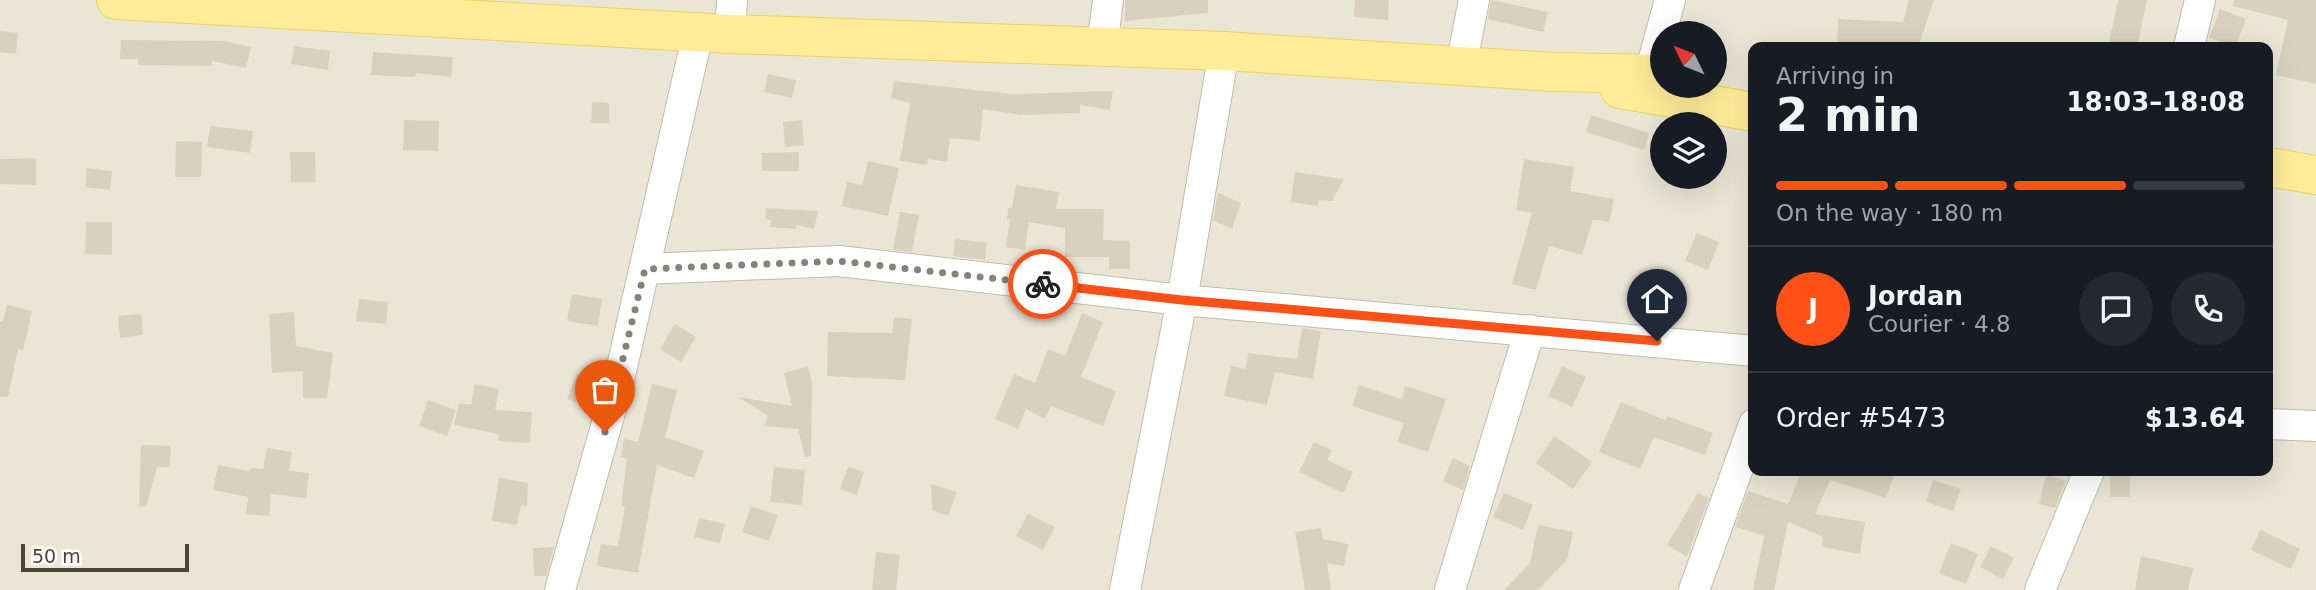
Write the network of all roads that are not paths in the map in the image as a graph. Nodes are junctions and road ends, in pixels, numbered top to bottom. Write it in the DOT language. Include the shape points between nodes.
graph roads {
  1 [pos="116,0"];
  2 [pos="1108,0"];
  3 [pos="1474,0"];
  4 [pos="1670,0"];
  5 [pos="2200,0"];
  6 [pos="540,12"];
  7 [pos="1665,21"];
  8 [pos="720,22"];
  9 [pos="2190,42"];
  10 [pos="1102,47"];
  11 [pos="1224,51"];
  12 [pos="1461,66"];
  13 [pos="1650,80"];
  14 [pos="1727,84"];
  15 [pos="1748,87"];
  16 [pos="1709,98"];
  17 [pos="1748,110"];
  18 [pos="2273,168"];
  19 [pos="2316,175"];
  20 [pos="2273,195"];
  21 [pos="2316,201"];
  22 [pos="645,269"];
  23 [pos="1182,300"];
  24 [pos="1530,330"];
  25 [pos="1748,350"];
  26 [pos="2273,424"];
  27 [pos="2316,426"];
  28 [pos="1748,441"];
  29 [pos="2087,476"];
  30 [pos="560,590"];
  31 [pos="1125,590"];
  32 [pos="1450,590"];
  33 [pos="1695,590"];
  34 [pos="2039,590"];
  1 -- 6 [label="main road"];
  2 -- 10 [label="street"];
  3 -- 12 [label="street"];
  4 -- 7 [label="street"];
  5 -- 9 [label="street"];
  6 -- 8 [label="main road"];
  8 -- 10 [label="main road"];
  8 -- 22 [label="street"];
  10 -- 11 [label="main road"];
  11 -- 12 [label="main road"];
  11 -- 23 [label="street"];
  12 -- 13 [label="main road"];
  14 -- 15 [label="main road"];
  16 -- 17 [label="main road"];
  18 -- 19 [label="main road"];
  20 -- 21 [label="main road"];
  22 -- 23 [label="street" via="839,261"];
  22 -- 30 [label="street" via="620,380"];
  23 -- 24 [label="street"];
  23 -- 31 [label="street"];
  24 -- 25 [label="street"];
  24 -- 32 [label="street"];
  26 -- 27 [label="street"];
  28 -- 33 [label="street"];
  29 -- 34 [label="street"];
}
